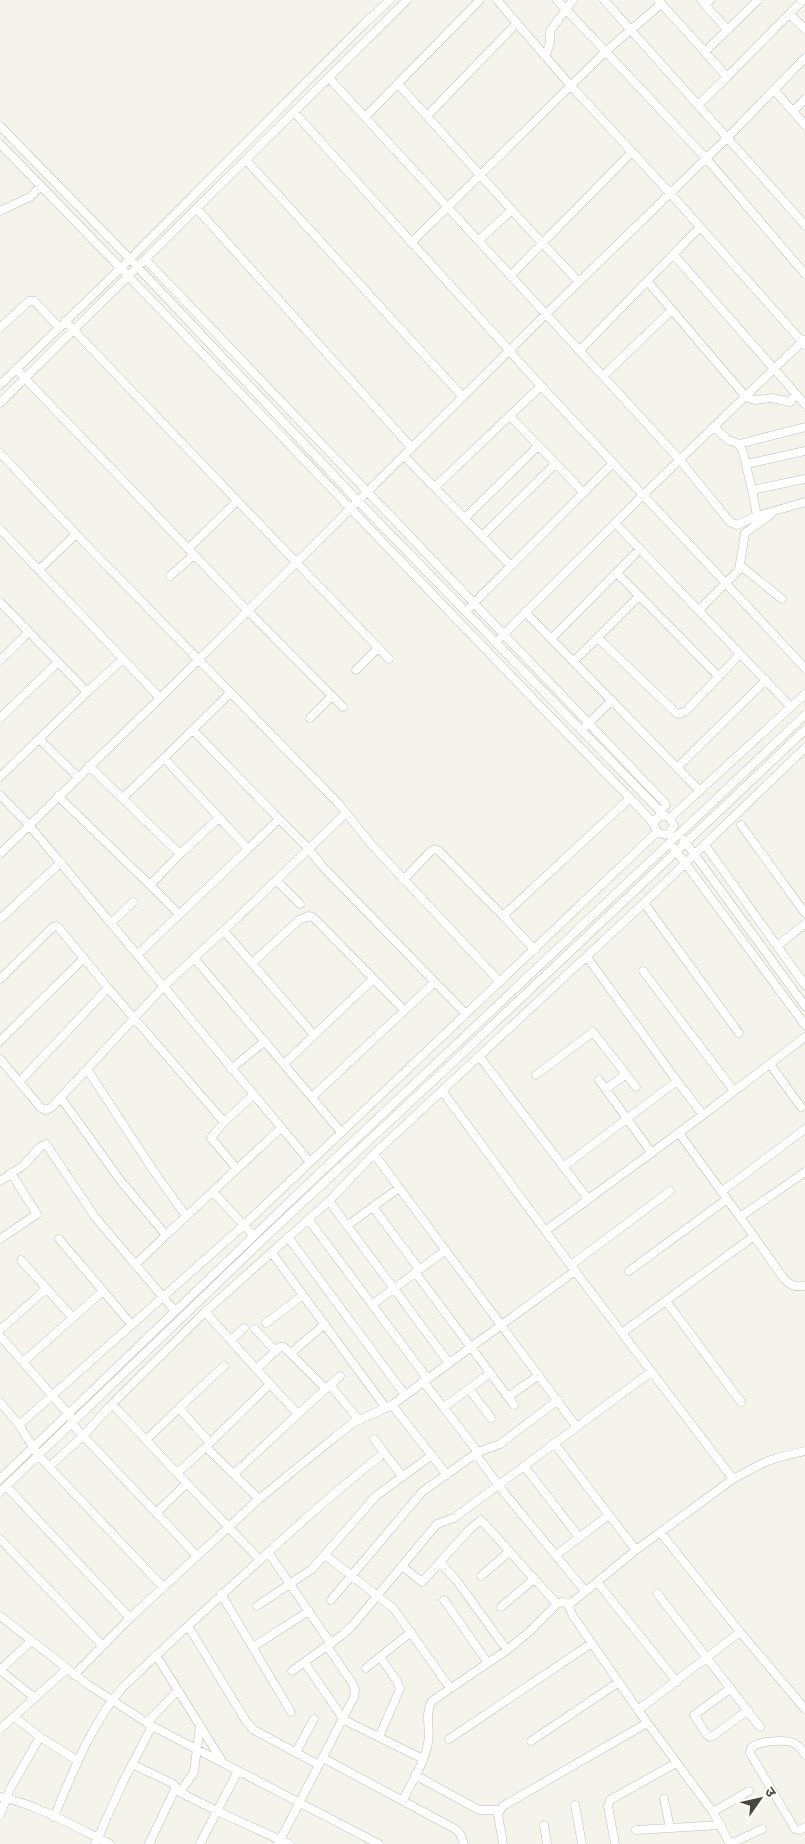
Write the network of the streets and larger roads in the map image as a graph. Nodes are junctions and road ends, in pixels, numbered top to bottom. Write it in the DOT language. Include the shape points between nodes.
graph roads {
  1 [pos="390,0"];
  2 [pos="407,0"];
  3 [pos="480,0"];
  4 [pos="497,0"];
  5 [pos="557,0"];
  6 [pos="574,0"];
  7 [pos="604,0"];
  8 [pos="758,0"];
  9 [pos="803,0"];
  10 [pos="659,2"];
  11 [pos="705,2"];
  12 [pos="566,9"];
  13 [pos="789,14"];
  14 [pos="517,23"];
  15 [pos="805,29"];
  16 [pos="632,30"];
  17 [pos="728,30"];
  18 [pos="605,52"];
  19 [pos="705,52"];
  20 [pos="545,56"];
  21 [pos="805,58"];
  22 [pos="727,77"];
  23 [pos="329,78"];
  24 [pos="398,84"];
  25 [pos="572,86"];
  26 [pos="774,90"];
  27 [pos="805,99"];
  28 [pos="698,105"];
  29 [pos="793,111"];
  30 [pos="295,113"];
  31 [pos="427,116"];
  32 [pos="365,117"];
  33 [pos="805,125"];
  34 [pos="0,126"];
  35 [pos="727,138"];
  36 [pos="1,147"];
  37 [pos="632,152"];
  38 [pos="705,158"];
  39 [pos="246,160"];
  40 [pos="481,176"];
  41 [pos="41,186"];
  42 [pos="670,193"];
  43 [pos="448,208"];
  44 [pos="196,209"];
  45 [pos="512,210"];
  46 [pos="0,211"];
  47 [pos="805,225"];
  48 [pos="700,227"];
  49 [pos="479,240"];
  50 [pos="411,243"];
  51 [pos="543,243"];
  52 [pos="674,255"];
  53 [pos="130,259"];
  54 [pos="146,260"];
  55 [pos="121,268"];
  56 [pos="138,268"];
  57 [pos="805,274"];
  58 [pos="512,275"];
  59 [pos="129,276"];
  60 [pos="579,282"];
  61 [pos="648,282"];
  62 [pos="672,310"];
  63 [pos="546,314"];
  64 [pos="65,321"];
  65 [pos="1,325"];
  66 [pos="59,327"];
  67 [pos="74,330"];
  68 [pos="804,342"];
  69 [pos="510,350"];
  70 [pos="580,350"];
  71 [pos="16,369"];
  72 [pos="774,370"];
  73 [pos="603,376"];
  74 [pos="26,378"];
  75 [pos="0,385"];
  76 [pos="541,386"];
  77 [pos="796,394"];
  78 [pos="463,397"];
  79 [pos="746,397"];
  80 [pos="0,404"];
  81 [pos="805,404"];
  82 [pos="510,416"];
  83 [pos="714,427"];
  84 [pos="805,427"];
  85 [pos="739,444"];
  86 [pos="538,446"];
  87 [pos="412,448"];
  88 [pos="805,451"];
  89 [pos="0,453"];
  90 [pos="404,456"];
  91 [pos="680,460"];
  92 [pos="613,463"];
  93 [pos="555,464"];
  94 [pos="746,464"];
  95 [pos="805,479"];
  96 [pos="435,487"];
  97 [pos="752,490"];
  98 [pos="367,492"];
  99 [pos="584,493"];
  100 [pos="643,494"];
  101 [pos="237,501"];
  102 [pos="358,501"];
  103 [pos="805,502"];
  104 [pos="350,508"];
  105 [pos="777,511"];
  106 [pos="757,516"];
  107 [pos="465,518"];
  108 [pos="616,523"];
  109 [pos="0,529"];
  110 [pos="76,534"];
  111 [pos="482,536"];
  112 [pos="640,549"];
  113 [pos="191,552"];
  114 [pos="296,562"];
  115 [pos="511,566"];
  116 [pos="741,566"];
  117 [pos="39,570"];
  118 [pos="617,572"];
  119 [pos="170,576"];
  120 [pos="725,584"];
  121 [pos="640,596"];
  122 [pos="782,599"];
  123 [pos="0,602"];
  124 [pos="473,603"];
  125 [pos="247,610"];
  126 [pos="698,610"];
  127 [pos="465,612"];
  128 [pos="525,612"];
  129 [pos="457,619"];
  130 [pos="29,632"];
  131 [pos="503,635"];
  132 [pos="552,638"];
  133 [pos="598,638"];
  134 [pos="495,643"];
  135 [pos="378,648"];
  136 [pos="740,654"];
  137 [pos="123,659"];
  138 [pos="198,659"];
  139 [pos="0,660"];
  140 [pos="388,660"];
  141 [pos="574,661"];
  142 [pos="58,662"];
  143 [pos="805,668"];
  144 [pos="356,670"];
  145 [pos="718,676"];
  146 [pos="766,680"];
  147 [pos="87,692"];
  148 [pos="230,693"];
  149 [pos="805,694"];
  150 [pos="332,696"];
  151 [pos="160,698"];
  152 [pos="612,700"];
  153 [pos="343,707"];
  154 [pos="791,707"];
  155 [pos="805,715"];
  156 [pos="0,718"];
  157 [pos="310,718"];
  158 [pos="589,723"];
  159 [pos="193,730"];
  160 [pos="805,730"];
  161 [pos="581,731"];
  162 [pos="39,739"];
  163 [pos="805,748"];
  164 [pos="164,758"];
  165 [pos="89,766"];
  166 [pos="678,767"];
  167 [pos="0,777"];
  168 [pos="78,777"];
  169 [pos="700,791"];
  170 [pos="0,795"];
  171 [pos="58,796"];
  172 [pos="123,798"];
  173 [pos="630,798"];
  174 [pos="346,812"];
  175 [pos="665,815"];
  176 [pos="219,818"];
  177 [pos="279,818"];
  178 [pos="653,823"];
  179 [pos="29,825"];
  180 [pos="741,825"];
  181 [pos="674,826"];
  182 [pos="657,832"];
  183 [pos="680,834"];
  184 [pos="666,835"];
  185 [pos="671,842"];
  186 [pos="686,842"];
  187 [pos="705,845"];
  188 [pos="308,848"];
  189 [pos="248,849"];
  190 [pos="677,851"];
  191 [pos="0,854"];
  192 [pos="180,854"];
  193 [pos="695,855"];
  194 [pos="61,862"];
  195 [pos="686,863"];
  196 [pos="276,880"];
  197 [pos="403,880"];
  198 [pos="150,884"];
  199 [pos="133,902"];
  200 [pos="644,903"];
  201 [pos="300,904"];
  202 [pos="805,912"];
  203 [pos="179,914"];
  204 [pos="503,916"];
  205 [pos="0,919"];
  206 [pos="110,923"];
  207 [pos="805,924"];
  208 [pos="224,930"];
  209 [pos="777,946"];
  210 [pos="535,950"];
  211 [pos="137,955"];
  212 [pos="587,957"];
  213 [pos="84,958"];
  214 [pos="195,959"];
  215 [pos="252,963"];
  216 [pos="643,970"];
  217 [pos="0,978"];
  218 [pos="373,978"];
  219 [pos="435,982"];
  220 [pos="500,982"];
  221 [pos="805,985"];
  222 [pos="163,987"];
  223 [pos="108,988"];
  224 [pos="805,1006"];
  225 [pos="404,1010"];
  226 [pos="466,1014"];
  227 [pos="134,1019"];
  228 [pos="805,1025"];
  229 [pos="739,1033"];
  230 [pos="314,1035"];
  231 [pos="805,1037"];
  232 [pos="0,1040"];
  233 [pos="265,1041"];
  234 [pos="479,1056"];
  235 [pos="0,1059"];
  236 [pos="284,1064"];
  237 [pos="770,1064"];
  238 [pos="87,1069"];
  239 [pos="231,1069"];
  240 [pos="425,1074"];
  241 [pos="626,1074"];
  242 [pos="536,1075"];
  243 [pos="599,1080"];
  244 [pos="20,1081"];
  245 [pos="678,1081"];
  246 [pos="432,1082"];
  247 [pos="636,1087"];
  248 [pos="606,1089"];
  249 [pos="442,1091"];
  250 [pos="734,1091"];
  251 [pos="253,1095"];
  252 [pos="312,1097"];
  253 [pos="61,1098"];
  254 [pos="802,1107"];
  255 [pos="703,1115"];
  256 [pos="628,1119"];
  257 [pos="224,1122"];
  258 [pos="280,1128"];
  259 [pos="805,1130"];
  260 [pos="342,1132"];
  261 [pos="679,1133"];
  262 [pos="651,1152"];
  263 [pos="374,1154"];
  264 [pos="310,1162"];
  265 [pos="564,1167"];
  266 [pos="237,1169"];
  267 [pos="805,1172"];
  268 [pos="11,1173"];
  269 [pos="0,1181"];
  270 [pos="304,1187"];
  271 [pos="399,1188"];
  272 [pos="670,1191"];
  273 [pos="213,1192"];
  274 [pos="722,1192"];
  275 [pos="311,1194"];
  276 [pos="588,1199"];
  277 [pos="727,1199"];
  278 [pos="329,1201"];
  279 [pos="303,1202"];
  280 [pos="373,1207"];
  281 [pos="186,1216"];
  282 [pos="311,1217"];
  283 [pos="740,1217"];
  284 [pos="244,1225"];
  285 [pos="348,1225"];
  286 [pos="545,1231"];
  287 [pos="166,1235"];
  288 [pos="254,1236"];
  289 [pos="288,1236"];
  290 [pos="754,1236"];
  291 [pos="0,1239"];
  292 [pos="59,1239"];
  293 [pos="245,1244"];
  294 [pos="446,1250"];
  295 [pos="251,1251"];
  296 [pos="272,1253"];
  297 [pos="21,1260"];
  298 [pos="135,1265"];
  299 [pos="572,1268"];
  300 [pos="417,1270"];
  301 [pos="630,1271"];
  302 [pos="805,1286"];
  303 [pos="46,1288"];
  304 [pos="394,1288"];
  305 [pos="103,1291"];
  306 [pos="303,1295"];
  307 [pos="163,1298"];
  308 [pos="666,1301"];
  309 [pos="373,1304"];
  310 [pos="175,1311"];
  311 [pos="205,1312"];
  312 [pos="73,1318"];
  313 [pos="266,1324"];
  314 [pos="325,1324"];
  315 [pos="502,1324"];
  316 [pos="132,1325"];
  317 [pos="244,1328"];
  318 [pos="0,1330"];
  319 [pos="255,1330"];
  320 [pos="622,1333"];
  321 [pos="0,1336"];
  322 [pos="231,1340"];
  323 [pos="143,1341"];
  324 [pos="471,1347"];
  325 [pos="150,1348"];
  326 [pos="276,1352"];
  327 [pos="291,1353"];
  328 [pos="23,1362"];
  329 [pos="449,1363"];
  330 [pos="224,1366"];
  331 [pos="256,1369"];
  332 [pos="651,1372"];
  333 [pos="490,1373"];
  334 [pos="539,1375"];
  335 [pos="340,1376"];
  336 [pos="425,1380"];
  337 [pos="270,1384"];
  338 [pos="328,1387"];
  339 [pos="469,1389"];
  340 [pos="405,1395"];
  341 [pos="53,1396"];
  342 [pos="508,1397"];
  343 [pos="98,1398"];
  344 [pos="558,1400"];
  345 [pos="741,1402"];
  346 [pos="514,1405"];
  347 [pos="110,1406"];
  348 [pos="389,1406"];
  349 [pos="1,1407"];
  350 [pos="178,1408"];
  351 [pos="444,1408"];
  352 [pos="68,1414"];
  353 [pos="298,1414"];
  354 [pos="491,1418"];
  355 [pos="359,1420"];
  356 [pos="72,1422"];
  357 [pos="19,1425"];
  358 [pos="576,1426"];
  359 [pos="83,1436"];
  360 [pos="374,1439"];
  361 [pos="146,1440"];
  362 [pos="554,1443"];
  363 [pos="208,1445"];
  364 [pos="32,1448"];
  365 [pos="805,1451"];
  366 [pos="384,1452"];
  367 [pos="477,1453"];
  368 [pos="38,1455"];
  369 [pos="432,1455"];
  370 [pos="524,1466"];
  371 [pos="50,1467"];
  372 [pos="177,1473"];
  373 [pos="234,1474"];
  374 [pos="447,1475"];
  375 [pos="402,1476"];
  376 [pos="0,1479"];
  377 [pos="733,1479"];
  378 [pos="187,1483"];
  379 [pos="498,1485"];
  380 [pos="6,1486"];
  381 [pos="0,1492"];
  382 [pos="259,1499"];
  383 [pos="156,1513"];
  384 [pos="609,1515"];
  385 [pos="229,1526"];
  386 [pos="660,1532"];
  387 [pos="579,1537"];
  388 [pos="0,1539"];
  389 [pos="636,1550"];
  390 [pos="268,1552"];
  391 [pos="510,1552"];
  392 [pos="325,1555"];
  393 [pos="556,1555"];
  394 [pos="197,1556"];
  395 [pos="260,1560"];
  396 [pos="440,1562"];
  397 [pos="402,1566"];
  398 [pos="481,1576"];
  399 [pos="351,1577"];
  400 [pos="534,1579"];
  401 [pos="597,1582"];
  402 [pos="290,1584"];
  403 [pos="163,1587"];
  404 [pos="585,1591"];
  405 [pos="657,1593"];
  406 [pos="222,1594"];
  407 [pos="377,1597"];
  408 [pos="331,1600"];
  409 [pos="444,1600"];
  410 [pos="557,1604"];
  411 [pos="570,1604"];
  412 [pos="257,1606"];
  413 [pos="501,1608"];
  414 [pos="309,1611"];
  415 [pos="0,1616"];
  416 [pos="130,1618"];
  417 [pos="188,1626"];
  418 [pos="411,1632"];
  419 [pos="740,1632"];
  420 [pos="31,1642"];
  421 [pos="592,1643"];
  422 [pos="102,1645"];
  423 [pos="329,1645"];
  424 [pos="253,1647"];
  425 [pos="507,1650"];
  426 [pos="156,1656"];
  427 [pos="380,1657"];
  428 [pos="708,1658"];
  429 [pos="305,1663"];
  430 [pos="488,1664"];
  431 [pos="366,1668"];
  432 [pos="0,1670"];
  433 [pos="292,1671"];
  434 [pos="70,1672"];
  435 [pos="619,1682"];
  436 [pos="677,1682"];
  437 [pos="450,1688"];
  438 [pos="731,1688"];
  439 [pos="178,1690"];
  440 [pos="35,1698"];
  441 [pos="111,1701"];
  442 [pos="805,1708"];
  443 [pos="638,1710"];
  444 [pos="748,1710"];
  445 [pos="291,1712"];
  446 [pos="14,1717"];
  447 [pos="314,1719"];
  448 [pos="344,1720"];
  449 [pos="647,1722"];
  450 [pos="149,1725"];
  451 [pos="200,1725"];
  452 [pos="760,1727"];
  453 [pos="0,1729"];
  454 [pos="378,1737"];
  455 [pos="40,1738"];
  456 [pos="449,1739"];
  457 [pos="531,1741"];
  458 [pos="198,1750"];
  459 [pos="296,1752"];
  460 [pos="805,1755"];
  461 [pos="423,1759"];
  462 [pos="78,1761"];
  463 [pos="321,1761"];
  464 [pos="224,1763"];
  465 [pos="676,1763"];
  466 [pos="132,1764"];
  467 [pos="238,1771"];
  468 [pos="415,1775"];
  469 [pos="749,1791"];
  470 [pos="3,1798"];
  471 [pos="664,1799"];
  472 [pos="403,1800"];
  473 [pos="299,1803"];
  474 [pos="575,1805"];
  475 [pos="499,1810"];
  476 [pos="217,1811"];
  477 [pos="713,1812"];
  478 [pos="0,1815"];
  479 [pos="54,1817"];
  480 [pos="544,1825"];
  481 [pos="721,1825"];
  482 [pos="805,1827"];
  483 [pos="670,1828"];
  484 [pos="762,1829"];
  485 [pos="636,1830"];
  486 [pos="96,1841"];
  487 [pos="366,1841"];
  488 [pos="279,1842"];
  489 [pos="110,1844"];
  490 [pos="149,1844"];
  491 [pos="200,1844"];
  492 [pos="290,1844"];
  493 [pos="379,1844"];
  494 [pos="464,1844"];
  495 [pos="503,1844"];
  496 [pos="547,1844"];
  497 [pos="582,1844"];
  498 [pos="615,1844"];
  499 [pos="730,1844"];
  1 -- 53 [label="street"];
  2 -- 23 [label="street"];
  3 -- 24 [label="street"];
  4 -- 14 [label="street"];
  5 -- 12 [label="street"];
  6 -- 12 [label="street"];
  7 -- 16 [label="street"];
  8 -- 17 [label="street"];
  9 -- 13 [label="street"];
  10 -- 16 [label="street"];
  10 -- 19 [label="street"];
  11 -- 17 [label="street"];
  12 -- 18 [label="street"];
  12 -- 20 [label="street" via="550,31"];
  13 -- 15 [label="street"];
  13 -- 22 [label="street"];
  14 -- 20 [label="street"];
  14 -- 31 [label="street"];
  16 -- 18 [label="street"];
  16 -- 28 [label="street"];
  17 -- 19 [label="street"];
  18 -- 25 [label="street"];
  18 -- 38 [label="street"];
  19 -- 22 [label="street"];
  20 -- 25 [label="street"];
  21 -- 26 [label="street"];
  22 -- 28 [label="street"];
  23 -- 30 [label="street"];
  23 -- 32 [label="street"];
  24 -- 31 [label="street"];
  24 -- 32 [label="street"];
  25 -- 37 [label="street"];
  25 -- 40 [label="street"];
  26 -- 29 [label="street"];
  26 -- 35 [label="street"];
  27 -- 29 [label="street"];
  28 -- 35 [label="street"];
  29 -- 33 [label="street"];
  30 -- 39 [label="street"];
  30 -- 50 [label="street"];
  31 -- 40 [label="street"];
  32 -- 43 [label="street"];
  34 -- 53 [label="street"];
  35 -- 38 [label="street"];
  35 -- 47 [label="street"];
  36 -- 41 [label="street"];
  37 -- 42 [label="street"];
  37 -- 51 [label="street"];
  38 -- 42 [label="street"];
  38 -- 57 [label="street"];
  39 -- 44 [label="street"];
  39 -- 78 [label="street"];
  40 -- 43 [label="street"];
  40 -- 45 [label="street"];
  41 -- 46 [label="street" via="30,197"];
  41 -- 55 [label="street"];
  42 -- 48 [label="street"];
  42 -- 60 [label="street"];
  43 -- 49 [label="street"];
  43 -- 50 [label="street"];
  44 -- 54 [label="street"];
  44 -- 87 [label="street"];
  45 -- 49 [label="street"];
  45 -- 51 [label="street"];
  48 -- 52 [label="street"];
  48 -- 68 [label="street"];
  49 -- 58 [label="street"];
  50 -- 69 [label="street"];
  51 -- 58 [label="street"];
  51 -- 60 [label="street"];
  52 -- 61 [label="street"];
  52 -- 72 [label="street"];
  53 -- 55 [label="street"];
  53 -- 56 [label="street"];
  54 -- 56 [label="street"];
  54 -- 98 [label="street"];
  55 -- 59 [label="street"];
  55 -- 64 [label="street"];
  56 -- 59 [label="street"];
  56 -- 102 [label="street"];
  58 -- 63 [label="street"];
  59 -- 67 [label="street"];
  59 -- 104 [label="street"];
  60 -- 63 [label="street"];
  61 -- 62 [label="street"];
  61 -- 70 [label="street"];
  62 -- 73 [label="street"];
  62 -- 79 [label="street"];
  63 -- 69 [label="street"];
  63 -- 70 [label="street"];
  64 -- 66 [label="street"];
  64 -- 67 [label="street"];
  65 -- 66 [label="street" via="26,303 34,301"];
  66 -- 71 [label="street"];
  67 -- 74 [label="street"];
  67 -- 101 [label="street"];
  68 -- 72 [label="street"];
  69 -- 76 [label="street"];
  69 -- 78 [label="street"];
  70 -- 73 [label="street"];
  71 -- 74 [label="street"];
  71 -- 75 [label="street"];
  72 -- 77 [label="street"];
  72 -- 79 [label="street"];
  73 -- 91 [label="street"];
  74 -- 80 [label="street"];
  74 -- 113 [label="street"];
  76 -- 82 [label="street"];
  76 -- 92 [label="street"];
  77 -- 79 [label="street" via="790,402"];
  77 -- 81 [label="street"];
  78 -- 87 [label="street"];
  79 -- 83 [label="street"];
  82 -- 86 [label="street"];
  82 -- 96 [label="street"];
  83 -- 85 [label="street" via="728,440"];
  83 -- 91 [label="street"];
  84 -- 85 [label="street"];
  85 -- 94 [label="street"];
  86 -- 93 [label="street"];
  86 -- 107 [label="street"];
  87 -- 90 [label="street"];
  88 -- 94 [label="street"];
  89 -- 110 [label="street"];
  90 -- 96 [label="street"];
  90 -- 98 [label="street"];
  91 -- 100 [label="street"];
  91 -- 106 [label="street" via="730,522 737,525"];
  92 -- 99 [label="street"];
  92 -- 100 [label="street"];
  93 -- 99 [label="street"];
  93 -- 111 [label="street"];
  94 -- 97 [label="street"];
  95 -- 97 [label="street"];
  96 -- 107 [label="street"];
  97 -- 106 [label="street"];
  98 -- 102 [label="street"];
  98 -- 124 [label="street"];
  99 -- 115 [label="street"];
  100 -- 108 [label="street"];
  100 -- 120 [label="street"];
  101 -- 113 [label="street"];
  101 -- 114 [label="street"];
  102 -- 104 [label="street"];
  102 -- 127 [label="street"];
  103 -- 105 [label="street"];
  104 -- 114 [label="street"];
  104 -- 129 [label="street"];
  105 -- 106 [label="street"];
  105 -- 116 [label="street" via="746,532"];
  107 -- 111 [label="street"];
  108 -- 112 [label="street"];
  108 -- 128 [label="street"];
  109 -- 117 [label="street"];
  110 -- 117 [label="street"];
  110 -- 138 [label="street"];
  111 -- 115 [label="street"];
  112 -- 118 [label="street"];
  112 -- 126 [label="street"];
  113 -- 119 [label="street"];
  113 -- 125 [label="street"];
  114 -- 125 [label="street"];
  114 -- 135 [label="street"];
  115 -- 124 [label="street"];
  116 -- 120 [label="street"];
  116 -- 122 [label="street"];
  117 -- 137 [label="street"];
  118 -- 121 [label="street"];
  118 -- 132 [label="street"];
  120 -- 126 [label="street"];
  120 -- 143 [label="street"];
  121 -- 133 [label="street"];
  121 -- 145 [label="street"];
  123 -- 130 [label="street"];
  124 -- 127 [label="street"];
  124 -- 131 [label="street"];
  125 -- 138 [label="street"];
  125 -- 150 [label="street"];
  126 -- 136 [label="street"];
  127 -- 129 [label="street"];
  127 -- 134 [label="street"];
  128 -- 131 [label="street"];
  128 -- 132 [label="street"];
  129 -- 173 [label="street"];
  130 -- 139 [label="street"];
  130 -- 142 [label="street"];
  131 -- 134 [label="street"];
  131 -- 158 [label="street"];
  132 -- 141 [label="street"];
  133 -- 141 [label="street"];
  133 -- 145 [label="street" via="676,713 686,710"];
  134 -- 161 [label="street"];
  135 -- 140 [label="street"];
  135 -- 144 [label="street"];
  136 -- 145 [label="street"];
  136 -- 146 [label="street"];
  137 -- 147 [label="street"];
  137 -- 151 [label="street"];
  138 -- 148 [label="street"];
  138 -- 151 [label="street"];
  141 -- 152 [label="street"];
  142 -- 147 [label="street"];
  142 -- 156 [label="street"];
  146 -- 154 [label="street"];
  146 -- 166 [label="street"];
  147 -- 162 [label="street"];
  148 -- 159 [label="street"];
  148 -- 174 [label="street"];
  149 -- 154 [label="street"];
  150 -- 153 [label="street"];
  150 -- 157 [label="street"];
  151 -- 165 [label="street"];
  152 -- 158 [label="street"];
  152 -- 166 [label="street"];
  154 -- 169 [label="street"];
  155 -- 183 [label="street"];
  158 -- 161 [label="street"];
  158 -- 175 [label="street" via="664,802"];
  159 -- 164 [label="street"];
  159 -- 177 [label="street"];
  160 -- 186 [label="street"];
  161 -- 175 [label="street"];
  162 -- 167 [label="street"];
  162 -- 168 [label="street"];
  163 -- 187 [label="street"];
  164 -- 172 [label="street"];
  164 -- 176 [label="street"];
  165 -- 168 [label="street"];
  165 -- 172 [label="street"];
  166 -- 169 [label="street"];
  168 -- 171 [label="street"];
  169 -- 175 [label="street"];
  170 -- 179 [label="street"];
  171 -- 179 [label="street"];
  171 -- 198 [label="street"];
  172 -- 192 [label="street"];
  173 -- 178 [label="street"];
  173 -- 204 [label="street"];
  174 -- 188 [label="street"];
  174 -- 197 [label="street"];
  175 -- 178 [label="street"];
  175 -- 181 [label="street"];
  176 -- 189 [label="street"];
  176 -- 192 [label="street"];
  177 -- 188 [label="street"];
  177 -- 189 [label="street"];
  178 -- 182 [label="street"];
  179 -- 191 [label="street"];
  179 -- 194 [label="street"];
  180 -- 202 [label="street"];
  181 -- 183 [label="street"];
  181 -- 184 [label="street"];
  182 -- 184 [label="street"];
  182 -- 210 [label="street"];
  183 -- 185 [label="street"];
  183 -- 186 [label="street"];
  184 -- 185 [label="street"];
  185 -- 190 [label="street"];
  185 -- 240 [label="street"];
  186 -- 190 [label="street"];
  186 -- 193 [label="street"];
  187 -- 193 [label="street"];
  187 -- 209 [label="street"];
  188 -- 196 [label="street"];
  188 -- 219 [label="street"];
  189 -- 203 [label="street"];
  190 -- 195 [label="street"];
  190 -- 246 [label="street"];
  192 -- 198 [label="street"];
  193 -- 195 [label="street"];
  193 -- 224 [label="street"];
  194 -- 205 [label="street"];
  194 -- 206 [label="street"];
  195 -- 200 [label="street"];
  195 -- 228 [label="street"];
  196 -- 201 [label="street"];
  196 -- 208 [label="street"];
  197 -- 204 [label="street" via="435,849"];
  197 -- 220 [label="street"];
  198 -- 203 [label="street"];
  199 -- 206 [label="street"];
  200 -- 212 [label="street"];
  200 -- 229 [label="street"];
  203 -- 211 [label="street"];
  204 -- 210 [label="street"];
  206 -- 211 [label="street"];
  207 -- 209 [label="street"];
  208 -- 214 [label="street"];
  208 -- 215 [label="street"];
  209 -- 221 [label="street"];
  210 -- 220 [label="street"];
  211 -- 222 [label="street"];
  212 -- 234 [label="street"];
  212 -- 245 [label="street"];
  213 -- 217 [label="street" via="56,926"];
  213 -- 223 [label="street"];
  213 -- 232 [label="street"];
  214 -- 222 [label="street"];
  214 -- 233 [label="street"];
  215 -- 218 [label="street" via="299,920 309,916"];
  215 -- 230 [label="street"];
  216 -- 250 [label="street"];
  218 -- 225 [label="street"];
  218 -- 230 [label="street"];
  219 -- 225 [label="street"];
  219 -- 226 [label="street"];
  220 -- 226 [label="street"];
  222 -- 227 [label="street"];
  222 -- 239 [label="street"];
  223 -- 227 [label="street"];
  223 -- 244 [label="street"];
  225 -- 252 [label="street"];
  226 -- 260 [label="street"];
  227 -- 238 [label="street"];
  227 -- 257 [label="street"];
  230 -- 236 [label="street"];
  231 -- 237 [label="street"];
  233 -- 236 [label="street"];
  233 -- 239 [label="street"];
  234 -- 249 [label="street"];
  234 -- 265 [label="street"];
  235 -- 244 [label="street"];
  236 -- 252 [label="street"];
  237 -- 250 [label="street"];
  237 -- 254 [label="street"];
  238 -- 253 [label="street"];
  238 -- 281 [label="street"];
  239 -- 251 [label="street"];
  240 -- 246 [label="street"];
  240 -- 270 [label="street"];
  241 -- 242 [label="street" via="593,1032"];
  241 -- 247 [label="street"];
  241 -- 248 [label="street"];
  243 -- 248 [label="street"];
  244 -- 253 [label="street" via="41,1108 46,1110"];
  245 -- 255 [label="street"];
  245 -- 256 [label="street"];
  246 -- 275 [label="street"];
  248 -- 256 [label="street"];
  249 -- 263 [label="street"];
  249 -- 286 [label="street"];
  250 -- 255 [label="street"];
  251 -- 257 [label="street"];
  251 -- 258 [label="street"];
  252 -- 260 [label="street"];
  253 -- 287 [label="street" via="120,1180"];
  255 -- 261 [label="street"];
  256 -- 262 [label="street"];
  256 -- 265 [label="street"];
  257 -- 266 [label="street" via="211,1138"];
  258 -- 264 [label="street"];
  258 -- 266 [label="street"];
  259 -- 274 [label="street"];
  260 -- 264 [label="street"];
  261 -- 262 [label="street"];
  261 -- 274 [label="street"];
  262 -- 276 [label="street"];
  263 -- 271 [label="street"];
  263 -- 278 [label="street"];
  264 -- 284 [label="street"];
  265 -- 276 [label="street"];
  266 -- 273 [label="street"];
  267 -- 283 [label="street"];
  268 -- 269 [label="street"];
  268 -- 291 [label="street" via="38,1214"];
  268 -- 298 [label="street" via="46,1144 95,1217"];
  270 -- 275 [label="street"];
  270 -- 288 [label="street"];
  271 -- 280 [label="street"];
  271 -- 294 [label="street"];
  272 -- 299 [label="street"];
  273 -- 281 [label="street"];
  273 -- 284 [label="street"];
  274 -- 277 [label="street"];
  275 -- 279 [label="street"];
  276 -- 286 [label="street"];
  277 -- 283 [label="street"];
  277 -- 301 [label="street"];
  278 -- 282 [label="street"];
  278 -- 285 [label="street"];
  279 -- 282 [label="street"];
  279 -- 295 [label="street"];
  280 -- 285 [label="street"];
  280 -- 300 [label="street"];
  281 -- 287 [label="street"];
  282 -- 289 [label="street"];
  282 -- 309 [label="street"];
  283 -- 290 [label="street"];
  284 -- 288 [label="street"];
  284 -- 307 [label="street"];
  285 -- 304 [label="street"];
  286 -- 299 [label="street"];
  287 -- 298 [label="street"];
  288 -- 293 [label="street"];
  289 -- 296 [label="street"];
  289 -- 340 [label="street"];
  290 -- 302 [label="street" via="790,1284"];
  290 -- 308 [label="street"];
  292 -- 305 [label="street"];
  293 -- 295 [label="street"];
  293 -- 310 [label="street"];
  294 -- 300 [label="street"];
  294 -- 315 [label="street"];
  295 -- 325 [label="street"];
  296 -- 306 [label="street"];
  296 -- 311 [label="street"];
  297 -- 303 [label="street"];
  298 -- 307 [label="street"];
  299 -- 315 [label="street"];
  299 -- 320 [label="street"];
  300 -- 304 [label="street"];
  300 -- 324 [label="street"];
  303 -- 312 [label="street"];
  303 -- 318 [label="street"];
  304 -- 309 [label="street"];
  304 -- 329 [label="street"];
  305 -- 312 [label="street"];
  305 -- 316 [label="street"];
  306 -- 313 [label="street"];
  306 -- 314 [label="street"];
  307 -- 310 [label="street"];
  307 -- 316 [label="street"];
  308 -- 320 [label="street"];
  308 -- 345 [label="street"];
  309 -- 336 [label="street"];
  310 -- 323 [label="street"];
  311 -- 322 [label="street"];
  311 -- 347 [label="street"];
  312 -- 328 [label="street"];
  314 -- 327 [label="street"];
  314 -- 348 [label="street"];
  315 -- 324 [label="street"];
  315 -- 334 [label="street"];
  316 -- 341 [label="street"];
  317 -- 322 [label="street"];
  319 -- 326 [label="street"];
  320 -- 332 [label="street"];
  321 -- 328 [label="street"];
  322 -- 331 [label="street"];
  323 -- 325 [label="street"];
  323 -- 352 [label="street"];
  324 -- 329 [label="street"];
  324 -- 333 [label="street"];
  325 -- 343 [label="street"];
  326 -- 327 [label="street" via="284,1347"];
  326 -- 331 [label="street"];
  327 -- 338 [label="street"];
  328 -- 341 [label="street"];
  329 -- 336 [label="street"];
  330 -- 350 [label="street"];
  331 -- 337 [label="street"];
  332 -- 358 [label="street"];
  332 -- 377 [label="street"];
  333 -- 339 [label="street"];
  333 -- 342 [label="street"];
  334 -- 342 [label="street"];
  334 -- 344 [label="street"];
  335 -- 338 [label="street"];
  336 -- 340 [label="street"];
  336 -- 351 [label="street"];
  337 -- 353 [label="street"];
  337 -- 363 [label="street"];
  338 -- 353 [label="street"];
  338 -- 355 [label="street"];
  339 -- 351 [label="street"];
  339 -- 354 [label="street"];
  340 -- 348 [label="street"];
  341 -- 352 [label="street"];
  341 -- 357 [label="street"];
  342 -- 346 [label="street"];
  343 -- 347 [label="street"];
  343 -- 356 [label="street"];
  344 -- 358 [label="street"];
  344 -- 367 [label="street" via="500,1444"];
  347 -- 359 [label="street"];
  347 -- 361 [label="street"];
  348 -- 355 [label="street"];
  348 -- 369 [label="street"];
  349 -- 357 [label="street"];
  350 -- 361 [label="street"];
  350 -- 363 [label="street"];
  351 -- 367 [label="street"];
  352 -- 356 [label="street"];
  352 -- 364 [label="street"];
  353 -- 373 [label="street"];
  355 -- 382 [label="street"];
  356 -- 359 [label="street"];
  356 -- 368 [label="street"];
  357 -- 364 [label="street"];
  358 -- 362 [label="street"];
  359 -- 371 [label="street"];
  359 -- 383 [label="street"];
  360 -- 366 [label="street"];
  361 -- 372 [label="street"];
  362 -- 370 [label="street"];
  362 -- 384 [label="street"];
  363 -- 372 [label="street"];
  363 -- 373 [label="street"];
  364 -- 368 [label="street"];
  364 -- 376 [label="street"];
  365 -- 377 [label="street" via="776,1458"];
  366 -- 375 [label="street"];
  366 -- 390 [label="street"];
  367 -- 374 [label="street"];
  367 -- 379 [label="street"];
  368 -- 371 [label="street"];
  368 -- 380 [label="street"];
  369 -- 374 [label="street"];
  369 -- 375 [label="street"];
  370 -- 379 [label="street"];
  370 -- 387 [label="street"];
  371 -- 403 [label="street"];
  372 -- 378 [label="street"];
  373 -- 382 [label="street"];
  374 -- 399 [label="street" via="416,1498"];
  375 -- 392 [label="street" via="376,1496"];
  377 -- 386 [label="street"];
  378 -- 383 [label="street"];
  378 -- 385 [label="street"];
  379 -- 393 [label="street"];
  379 -- 397 [label="street" via="454,1518 437,1524"];
  380 -- 381 [label="street"];
  380 -- 416 [label="street"];
  382 -- 385 [label="street"];
  383 -- 394 [label="street"];
  384 -- 387 [label="street"];
  384 -- 389 [label="street"];
  385 -- 394 [label="street"];
  385 -- 395 [label="street"];
  386 -- 389 [label="street"];
  386 -- 419 [label="street"];
  387 -- 393 [label="street"];
  388 -- 422 [label="street"];
  389 -- 401 [label="street"];
  390 -- 395 [label="street"];
  390 -- 402 [label="street"];
  391 -- 396 [label="street" via="481,1520"];
  391 -- 398 [label="street"];
  391 -- 400 [label="street"];
  392 -- 399 [label="street"];
  392 -- 402 [label="street" via="312,1570"];
  393 -- 404 [label="street"];
  394 -- 403 [label="street"];
  395 -- 406 [label="street"];
  396 -- 397 [label="street" via="422,1582"];
  396 -- 425 [label="street"];
  397 -- 407 [label="street"];
  399 -- 407 [label="street"];
  399 -- 408 [label="street"];
  400 -- 410 [label="street"];
  400 -- 413 [label="street"];
  401 -- 404 [label="street"];
  401 -- 436 [label="street"];
  402 -- 412 [label="street"];
  402 -- 414 [label="street"];
  403 -- 416 [label="street"];
  404 -- 411 [label="street"];
  405 -- 428 [label="street"];
  406 -- 417 [label="street"];
  406 -- 424 [label="street"];
  407 -- 418 [label="street" via="394,1609"];
  407 -- 423 [label="street" via="352,1626"];
  409 -- 430 [label="street"];
  410 -- 411 [label="street"];
  410 -- 425 [label="street"];
  411 -- 421 [label="street" via="569,1610"];
  414 -- 423 [label="street"];
  414 -- 424 [label="street"];
  415 -- 420 [label="street"];
  416 -- 422 [label="street"];
  417 -- 426 [label="street"];
  417 -- 459 [label="street" via="246,1721 254,1730"];
  418 -- 427 [label="street"];
  418 -- 437 [label="street"];
  419 -- 428 [label="street"];
  419 -- 442 [label="street"];
  420 -- 432 [label="street"];
  420 -- 434 [label="street"];
  421 -- 435 [label="street"];
  421 -- 456 [label="street"];
  422 -- 434 [label="street"];
  423 -- 429 [label="street"];
  423 -- 448 [label="street" via="355,1690"];
  424 -- 445 [label="street"];
  425 -- 430 [label="street"];
  426 -- 439 [label="street"];
  426 -- 441 [label="street"];
  427 -- 431 [label="street"];
  427 -- 454 [label="street" via="400,1689"];
  428 -- 436 [label="street"];
  428 -- 438 [label="street"];
  429 -- 433 [label="street"];
  429 -- 448 [label="street"];
  430 -- 437 [label="street"];
  432 -- 440 [label="street"];
  434 -- 440 [label="street"];
  434 -- 441 [label="street"];
  435 -- 443 [label="street"];
  435 -- 457 [label="street"];
  436 -- 443 [label="street"];
  437 -- 461 [label="street" via="428,1708 429,1733"];
  438 -- 444 [label="street"];
  438 -- 444 [label="street" via="694,1715 707,1735 713,1736"];
  439 -- 450 [label="street"];
  439 -- 451 [label="street"];
  440 -- 446 [label="street"];
  441 -- 450 [label="street"];
  441 -- 462 [label="street"];
  443 -- 449 [label="street"];
  444 -- 452 [label="street"];
  446 -- 453 [label="street"];
  446 -- 455 [label="street"];
  447 -- 459 [label="street"];
  448 -- 454 [label="street"];
  448 -- 463 [label="street"];
  449 -- 465 [label="street"];
  449 -- 475 [label="street"];
  450 -- 458 [label="street"];
  450 -- 466 [label="street"];
  451 -- 458 [label="street"];
  451 -- 464 [label="street"];
  454 -- 461 [label="street"];
  455 -- 462 [label="street"];
  455 -- 470 [label="street"];
  458 -- 464 [label="street"];
  458 -- 476 [label="street" via="194,1772 182,1790"];
  459 -- 463 [label="street"];
  460 -- 482 [label="street" via="797,1744 788,1742 757,1743 750,1748 795,1829"];
  461 -- 468 [label="street"];
  462 -- 479 [label="street"];
  463 -- 472 [label="street"];
  463 -- 473 [label="street"];
  464 -- 467 [label="street"];
  465 -- 477 [label="street"];
  465 -- 498 [label="street" via="610,1800 608,1806"];
  466 -- 486 [label="street"];
  466 -- 490 [label="street" via="176,1787"];
  467 -- 473 [label="street"];
  467 -- 476 [label="street"];
  468 -- 472 [label="street"];
  468 -- 475 [label="street" via="479,1810"];
  469 -- 477 [label="street"];
  470 -- 478 [label="street"];
  470 -- 479 [label="street"];
  471 -- 483 [label="street"];
  472 -- 494 [label="street" via="457,1830"];
  473 -- 487 [label="street"];
  473 -- 488 [label="street"];
  474 -- 497 [label="street"];
  475 -- 495 [label="street"];
  476 -- 488 [label="street"];
  476 -- 491 [label="street"];
  477 -- 481 [label="street"];
  479 -- 486 [label="street"];
  480 -- 496 [label="street"];
  481 -- 483 [label="street"];
  481 -- 499 [label="street"];
  483 -- 485 [label="street"];
  484 -- 499 [label="street"];
  486 -- 489 [label="street"];
  487 -- 493 [label="street"];
  488 -- 492 [label="street"];
}
